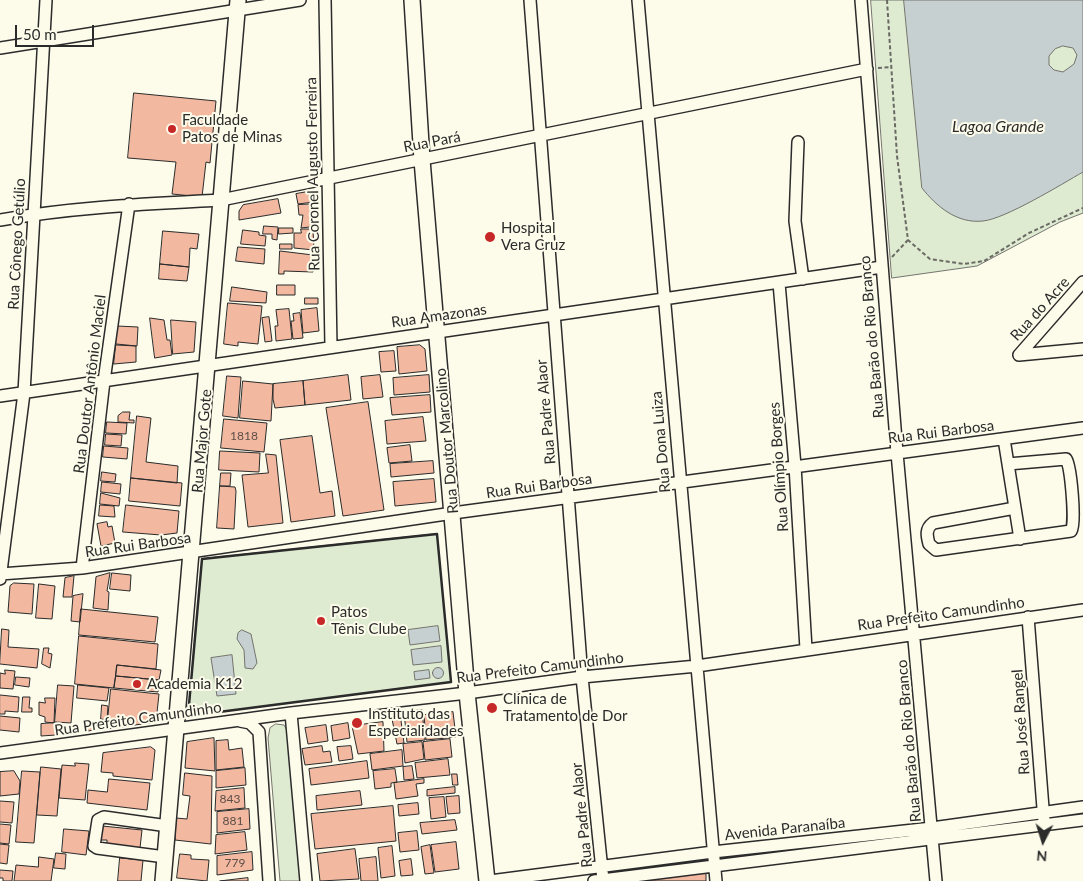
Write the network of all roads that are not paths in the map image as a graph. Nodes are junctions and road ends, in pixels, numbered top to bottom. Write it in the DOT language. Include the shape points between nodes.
graph roads {
  1 [pos="46,0"];
  2 [pos="300,0"];
  3 [pos="325,0"];
  4 [pos="412,0"];
  5 [pos="530,0"];
  6 [pos="638,0"];
  7 [pos="862,0"];
  8 [pos="237,5"];
  9 [pos="42,42"];
  10 [pos="0,48"];
  11 [pos="867,69"];
  12 [pos="648,114"];
  13 [pos="539,136"];
  14 [pos="798,142"];
  15 [pos="422,160"];
  16 [pos="329,178"];
  17 [pos="222,200"];
  18 [pos="129,204"];
  19 [pos="34,214"];
  20 [pos="0,220"];
  21 [pos="882,267"];
  22 [pos="804,279"];
  23 [pos="1083,282"];
  24 [pos="779,283"];
  25 [pos="664,300"];
  26 [pos="553,315"];
  27 [pos="438,331"];
  28 [pos="330,347"];
  29 [pos="1083,349"];
  30 [pos="208,365"];
  31 [pos="104,381"];
  32 [pos="24,393"];
  33 [pos="0,396"];
  34 [pos="1083,428"];
  35 [pos="1004,439"];
  36 [pos="897,453"];
  37 [pos="1008,464"];
  38 [pos="795,466"];
  39 [pos="680,482"];
  40 [pos="568,497"];
  41 [pos="1015,508"];
  42 [pos="453,513"];
  43 [pos="1020,539"];
  44 [pos="192,552"];
  45 [pos="82,568"];
  46 [pos="0,574"];
  47 [pos="0,578"];
  48 [pos="1083,610"];
  49 [pos="1028,617"];
  50 [pos="914,634"];
  51 [pos="806,649"];
  52 [pos="697,666"];
  53 [pos="582,676"];
  54 [pos="467,693"];
  55 [pos="291,713"];
  56 [pos="236,721"];
  57 [pos="292,726"];
  58 [pos="177,728"];
  59 [pos="259,732"];
  60 [pos="0,753"];
  61 [pos="1083,807"];
  62 [pos="1044,820"];
  63 [pos="1083,820"];
  64 [pos="168,826"];
  65 [pos="932,834"];
  66 [pos="713,852"];
  67 [pos="165,857"];
  68 [pos="602,866"];
  69 [pos="714,866"];
  70 [pos="565,876"];
  71 [pos="530,878"];
  72 [pos="599,880"];
  73 [pos="162,881"];
  74 [pos="269,881"];
  75 [pos="306,881"];
  76 [pos="488,881"];
  77 [pos="716,881"];
  78 [pos="936,881"];
  1 -- 9 [label="street, Rua Cônego Getúlio"];
  2 -- 8 [label="street"];
  3 -- 16 [label="street, Rua Coronel Augusto Ferreira"];
  4 -- 15 [label="main road, Rua Doutor Marcolino"];
  5 -- 13 [label="street, Rua Padre Alaor"];
  6 -- 12 [label="street, Rua Dona Luiza"];
  7 -- 11 [label="street, Rua Barão do Rio Branco"];
  8 -- 9 [label="street"];
  8 -- 17 [label="main road, Rua Major Gote"];
  9 -- 10 [label="street"];
  9 -- 19 [label="street, Rua Cônego Getúlio"];
  11 -- 12 [label="street, Rua Pará"];
  11 -- 21 [label="street, Rua Barão do Rio Branco"];
  12 -- 13 [label="street, Rua Pará"];
  12 -- 25 [label="street, Rua Dona Luiza"];
  13 -- 15 [label="street, Rua Pará"];
  13 -- 26 [label="street, Rua Padre Alaor"];
  14 -- 22 [label="street" via="794,205"];
  15 -- 16 [label="street, Rua Pará"];
  15 -- 27 [label="main road, Rua Doutor Marcolino"];
  16 -- 17 [label="street, Rua Pará"];
  16 -- 28 [label="street, Rua Coronel Augusto Ferreira"];
  17 -- 18 [label="street, Rua Pará"];
  17 -- 30 [label="main road, Rua Major Gote"];
  18 -- 19 [label="street, Rua Pará"];
  18 -- 31 [label="street, Rua Doutor Antônio Maciel"];
  19 -- 20 [label="street, Rua Pará"];
  19 -- 32 [label="street, Rua Cônego Getúlio"];
  21 -- 22 [label="street, Rua Amazonas"];
  21 -- 36 [label="street, Rua Barão do Rio Branco"];
  22 -- 24 [label="street, Rua Amazonas"];
  23 -- 29 [label="street, Rua do Acre" via="1019,355"];
  24 -- 25 [label="street, Rua Amazonas"];
  24 -- 38 [label="street, Rua Olímpio Borges"];
  25 -- 26 [label="street, Rua Amazonas"];
  25 -- 39 [label="street, Rua Dona Luiza"];
  26 -- 27 [label="street, Rua Amazonas"];
  26 -- 40 [label="street, Rua Padre Alaor"];
  27 -- 28 [label="street, Rua Amazonas"];
  27 -- 42 [label="main road, Rua Doutor Marcolino"];
  28 -- 30 [label="street, Rua Amazonas"];
  30 -- 31 [label="street, Rua Amazonas"];
  30 -- 44 [label="main road, Rua Major Gote"];
  31 -- 32 [label="street, Rua Amazonas"];
  31 -- 45 [label="street, Rua Doutor Antônio Maciel"];
  32 -- 33 [label="street, Rua Amazonas"];
  32 -- 46 [label="street, Rua Cônego Getúlio"];
  34 -- 35 [label="street, Rua Rui Barbosa"];
  35 -- 36 [label="street, Rua Rui Barbosa"];
  35 -- 37 [label="street"];
  36 -- 38 [label="street, Rua Rui Barbosa"];
  36 -- 50 [label="street, Rua Barão do Rio Branco"];
  37 -- 41 [label="street"];
  37 -- 43 [label="street" via="1060,458 1066,458 1068,462 1073,528"];
  38 -- 39 [label="street, Rua Rui Barbosa"];
  38 -- 51 [label="street, Rua Olímpio Borges"];
  39 -- 40 [label="street, Rua Rui Barbosa"];
  39 -- 52 [label="street, Rua Dona Luiza"];
  40 -- 42 [label="street, Rua Rui Barbosa"];
  40 -- 53 [label="street, Rua Padre Alaor"];
  41 -- 43 [label="street"];
  41 -- 43 [label="street" via="932,523 926,532 929,544 936,550"];
  42 -- 44 [label="street, Rua Rui Barbosa"];
  42 -- 54 [label="main road, Rua Doutor Marcolino"];
  44 -- 45 [label="street, Rua Rui Barbosa"];
  44 -- 58 [label="main road, Rua Major Gote"];
  45 -- 46 [label="street, Rua Rui Barbosa"];
  46 -- 47 [label="street, Rua Cônego Getúlio"];
  48 -- 49 [label="street, Rua Prefeito Camundinho"];
  49 -- 50 [label="street, Rua Prefeito Camundinho"];
  49 -- 62 [label="street, Rua José Rangel"];
  50 -- 51 [label="street, Rua Prefeito Camundinho"];
  50 -- 65 [label="street, Rua Barão do Rio Branco"];
  51 -- 52 [label="street, Rua Prefeito Camundinho"];
  52 -- 53 [label="street, Rua Prefeito Camundinho"];
  52 -- 66 [label="street, Rua Dona Luiza"];
  53 -- 54 [label="street, Rua Prefeito Camundinho"];
  53 -- 68 [label="street, Rua Padre Alaor"];
  54 -- 55 [label="street, Rua Prefeito Camundinho"];
  54 -- 76 [label="main road, Rua Doutor Marcolino"];
  55 -- 56 [label="street, Rua Prefeito Camundinho"];
  55 -- 57 [label="street"];
  56 -- 58 [label="street, Rua Prefeito Camundinho"];
  56 -- 59 [label="street" via="250,724"];
  57 -- 59 [label="street" via="274,721"];
  57 -- 75 [label="street"];
  58 -- 60 [label="street, Rua Prefeito Camundinho"];
  58 -- 64 [label="main road, Rua Major Gote"];
  59 -- 74 [label="street"];
  61 -- 62 [label="street, Avenida Paranaíba"];
  62 -- 63 [label="street, Avenida Paranaíba"];
  62 -- 65 [label="street, Avenida Paranaíba"];
  64 -- 67 [label="main road, Rua Major Gote"];
  64 -- 67 [label="street" via="104,817 98,820 94,846"];
  65 -- 66 [label="street, Avenida Paranaíba"];
  65 -- 69 [label="street, Avenida Paranaíba"];
  65 -- 78 [label="street, Rua Barão do Rio Branco"];
  66 -- 68 [label="street, Avenida Paranaíba"];
  66 -- 69 [label="street, Rua Dona Luiza"];
  67 -- 73 [label="main road, Rua Major Gote"];
  68 -- 70 [label="street, Avenida Paranaíba"];
  68 -- 72 [label="street, Rua Padre Alaor"];
  69 -- 72 [label="street, Avenida Paranaíba"];
  69 -- 77 [label="street, Rua Dona Luiza"];
  70 -- 71 [label="street, Avenida Paranaíba"];
  71 -- 76 [label="street, Avenida Paranaíba"];
}
